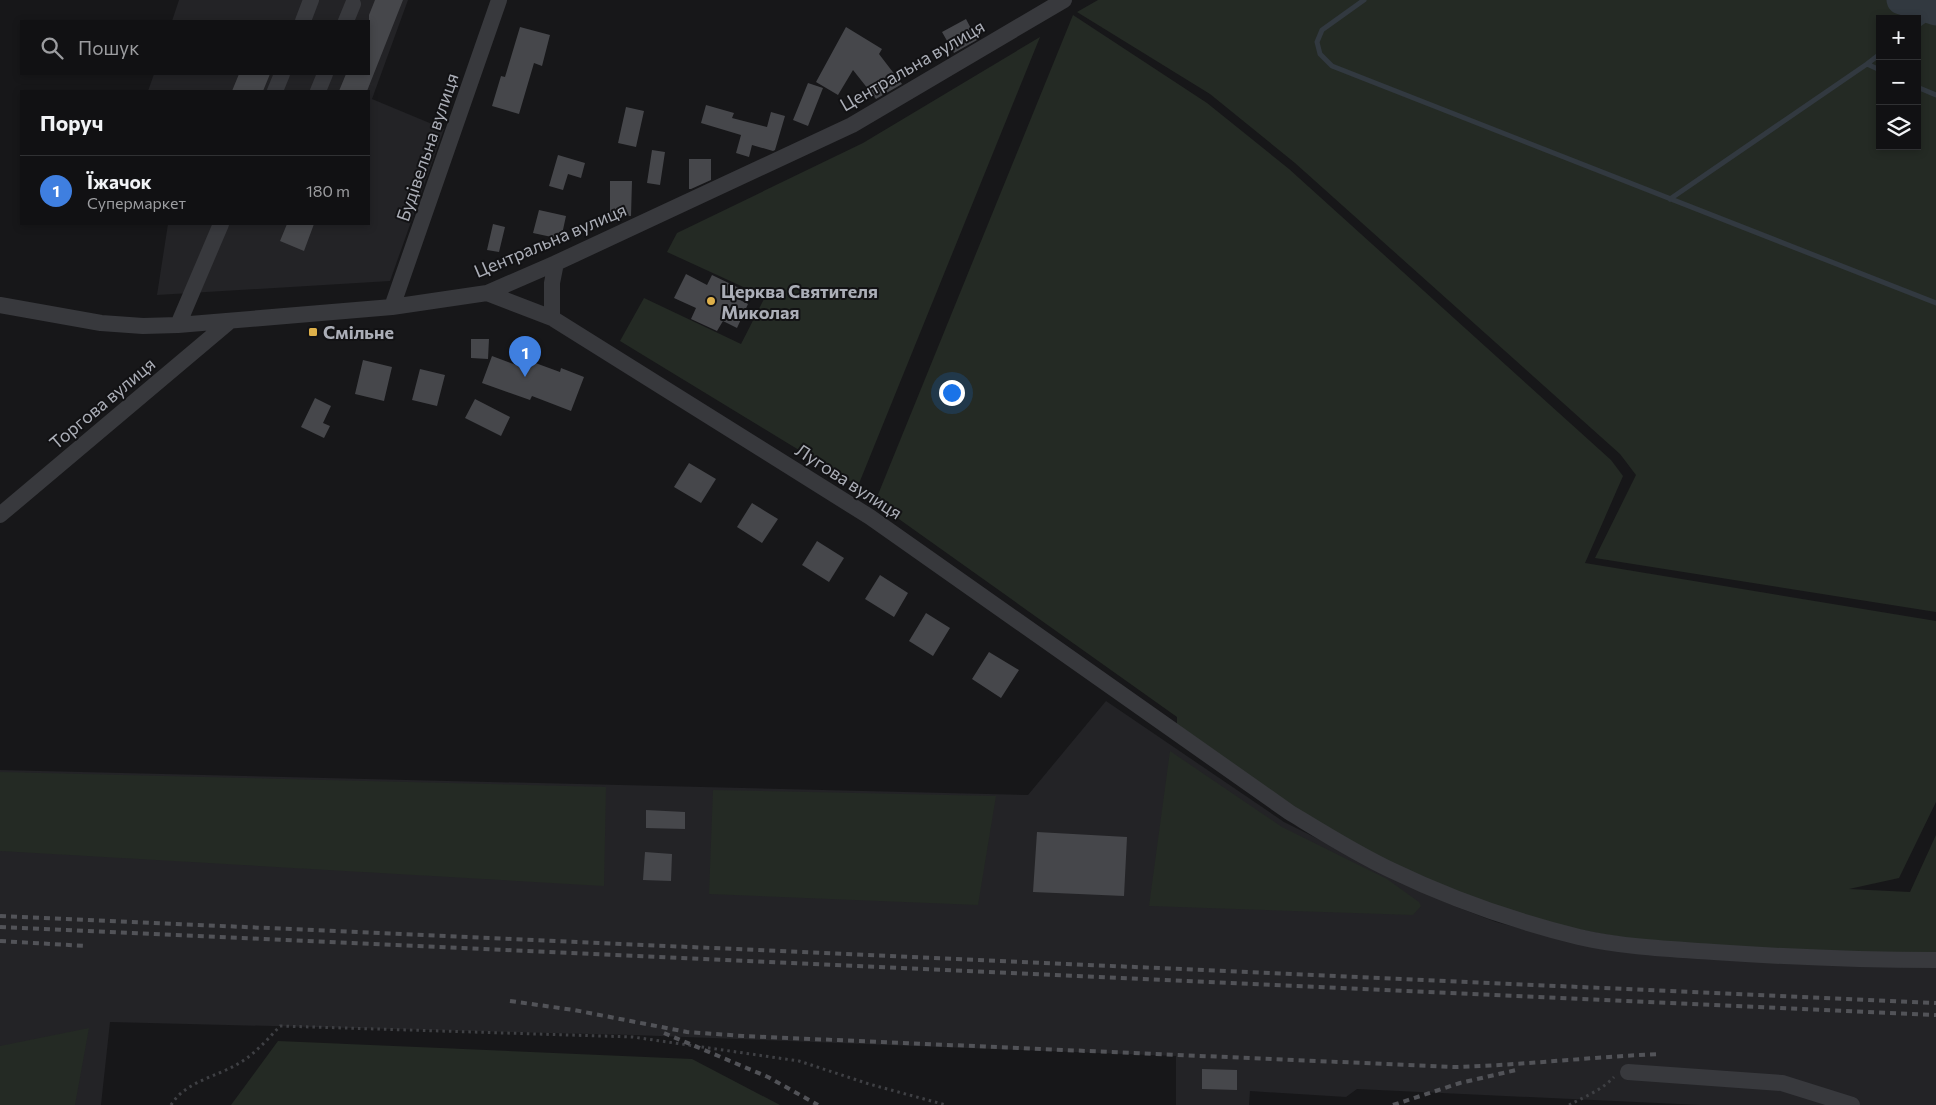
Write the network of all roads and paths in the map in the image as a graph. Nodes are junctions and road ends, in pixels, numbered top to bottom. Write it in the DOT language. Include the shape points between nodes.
graph roads {
  1 [pos="311,0"];
  2 [pos="500,0"];
  3 [pos="1064,0"];
  4 [pos="353,4"];
  5 [pos="303,20"];
  6 [pos="346,20"];
  7 [pos="282,75"];
  8 [pos="325,75"];
  9 [pos="275,90"];
  10 [pos="318,90"];
  11 [pos="220,225"];
  12 [pos="556,263"];
  13 [pos="487,292"];
  14 [pos="0,305"];
  15 [pos="392,307"];
  16 [pos="552,318"];
  17 [pos="229,322"];
  18 [pos="178,325"];
  19 [pos="0,516"];
  20 [pos="1936,960"];
  21 [pos="1628,1072"];
  22 [pos="171,1105"];
  23 [pos="946,1105"];
  24 [pos="1568,1105"];
  25 [pos="1852,1105"];
  1 -- 5 [label="street"];
  2 -- 15 [label="street, Будівельна вулиця"];
  3 -- 12 [label="street, Центральна вулиця" via="852,124"];
  4 -- 6 [label="street"];
  7 -- 9 [label="street"];
  8 -- 10 [label="street"];
  11 -- 18 [label="street"];
  12 -- 13 [label="street, Центральна вулиця"];
  12 -- 16 [label="street" via="552,283"];
  13 -- 15 [label="street, Центральна вулиця"];
  13 -- 16 [label="street, Лугова вулиця"];
  14 -- 18 [label="street, Центральна вулиця" via="101,323"];
  15 -- 17 [label="street, Центральна вулиця"];
  16 -- 20 [label="street, Лугова вулиця" via="870,517 1289,812 1390,869 1454,898 1581,937 1662,948 1872,960"];
  17 -- 18 [label="street, Центральна вулиця"];
  17 -- 19 [label="street, Торгова вулиця"];
  21 -- 24 [label="path" via="1616,1074 1591,1094"];
  21 -- 25 [label="street" via="1782,1083"];
  22 -- 23 [label="path" via="205,1078 237,1065 280,1026 633,1037 799,1061"];
}
